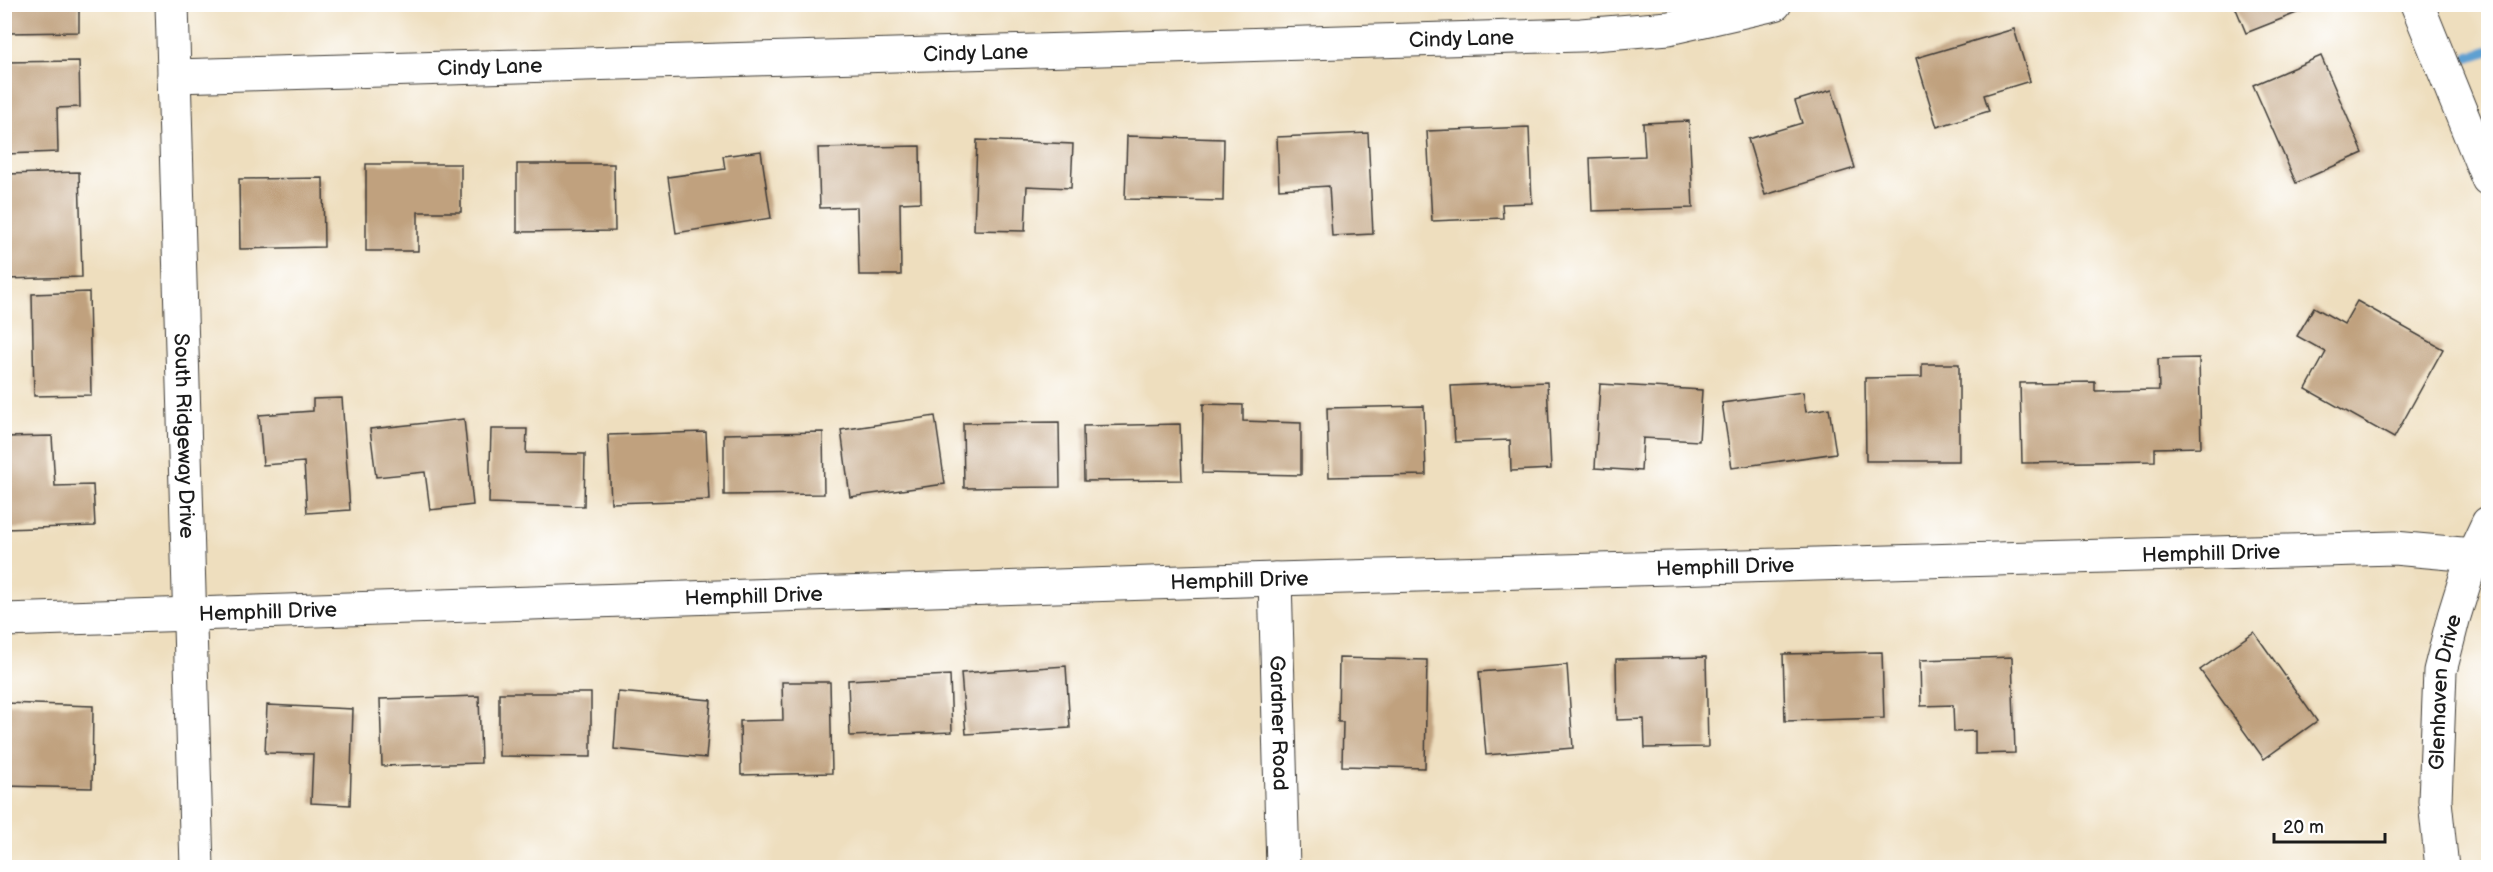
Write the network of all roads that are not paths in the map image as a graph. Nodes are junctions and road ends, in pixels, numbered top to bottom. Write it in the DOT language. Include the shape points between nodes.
graph roads {
  1 [pos="172,4"];
  2 [pos="1775,4"];
  3 [pos="2417,4"];
  4 [pos="174,76"];
  5 [pos="2488,180"];
  6 [pos="2488,524"];
  7 [pos="2473,555"];
  8 [pos="1275,579"];
  9 [pos="189,615"];
  10 [pos="4,620"];
  11 [pos="197,867"];
  12 [pos="1283,867"];
  13 [pos="2442,867"];
  1 -- 4 [label="street, South Ridgeway Drive"];
  2 -- 4 [label="street, Cindy Lane" via="1669,28 1581,35"];
  3 -- 5 [label="street"];
  4 -- 9 [label="street, South Ridgeway Drive"];
  6 -- 7 [label="street, Glenhaven Drive"];
  7 -- 8 [label="street, Hemphill Drive" via="2394,548"];
  7 -- 13 [label="street, Glenhaven Drive" via="2440,671 2435,801"];
  8 -- 9 [label="street, Hemphill Drive"];
  8 -- 12 [label="street, Gardner Road"];
  9 -- 10 [label="street, Hemphill Drive"];
  9 -- 11 [label="street, South Ridgeway Drive"];
}
